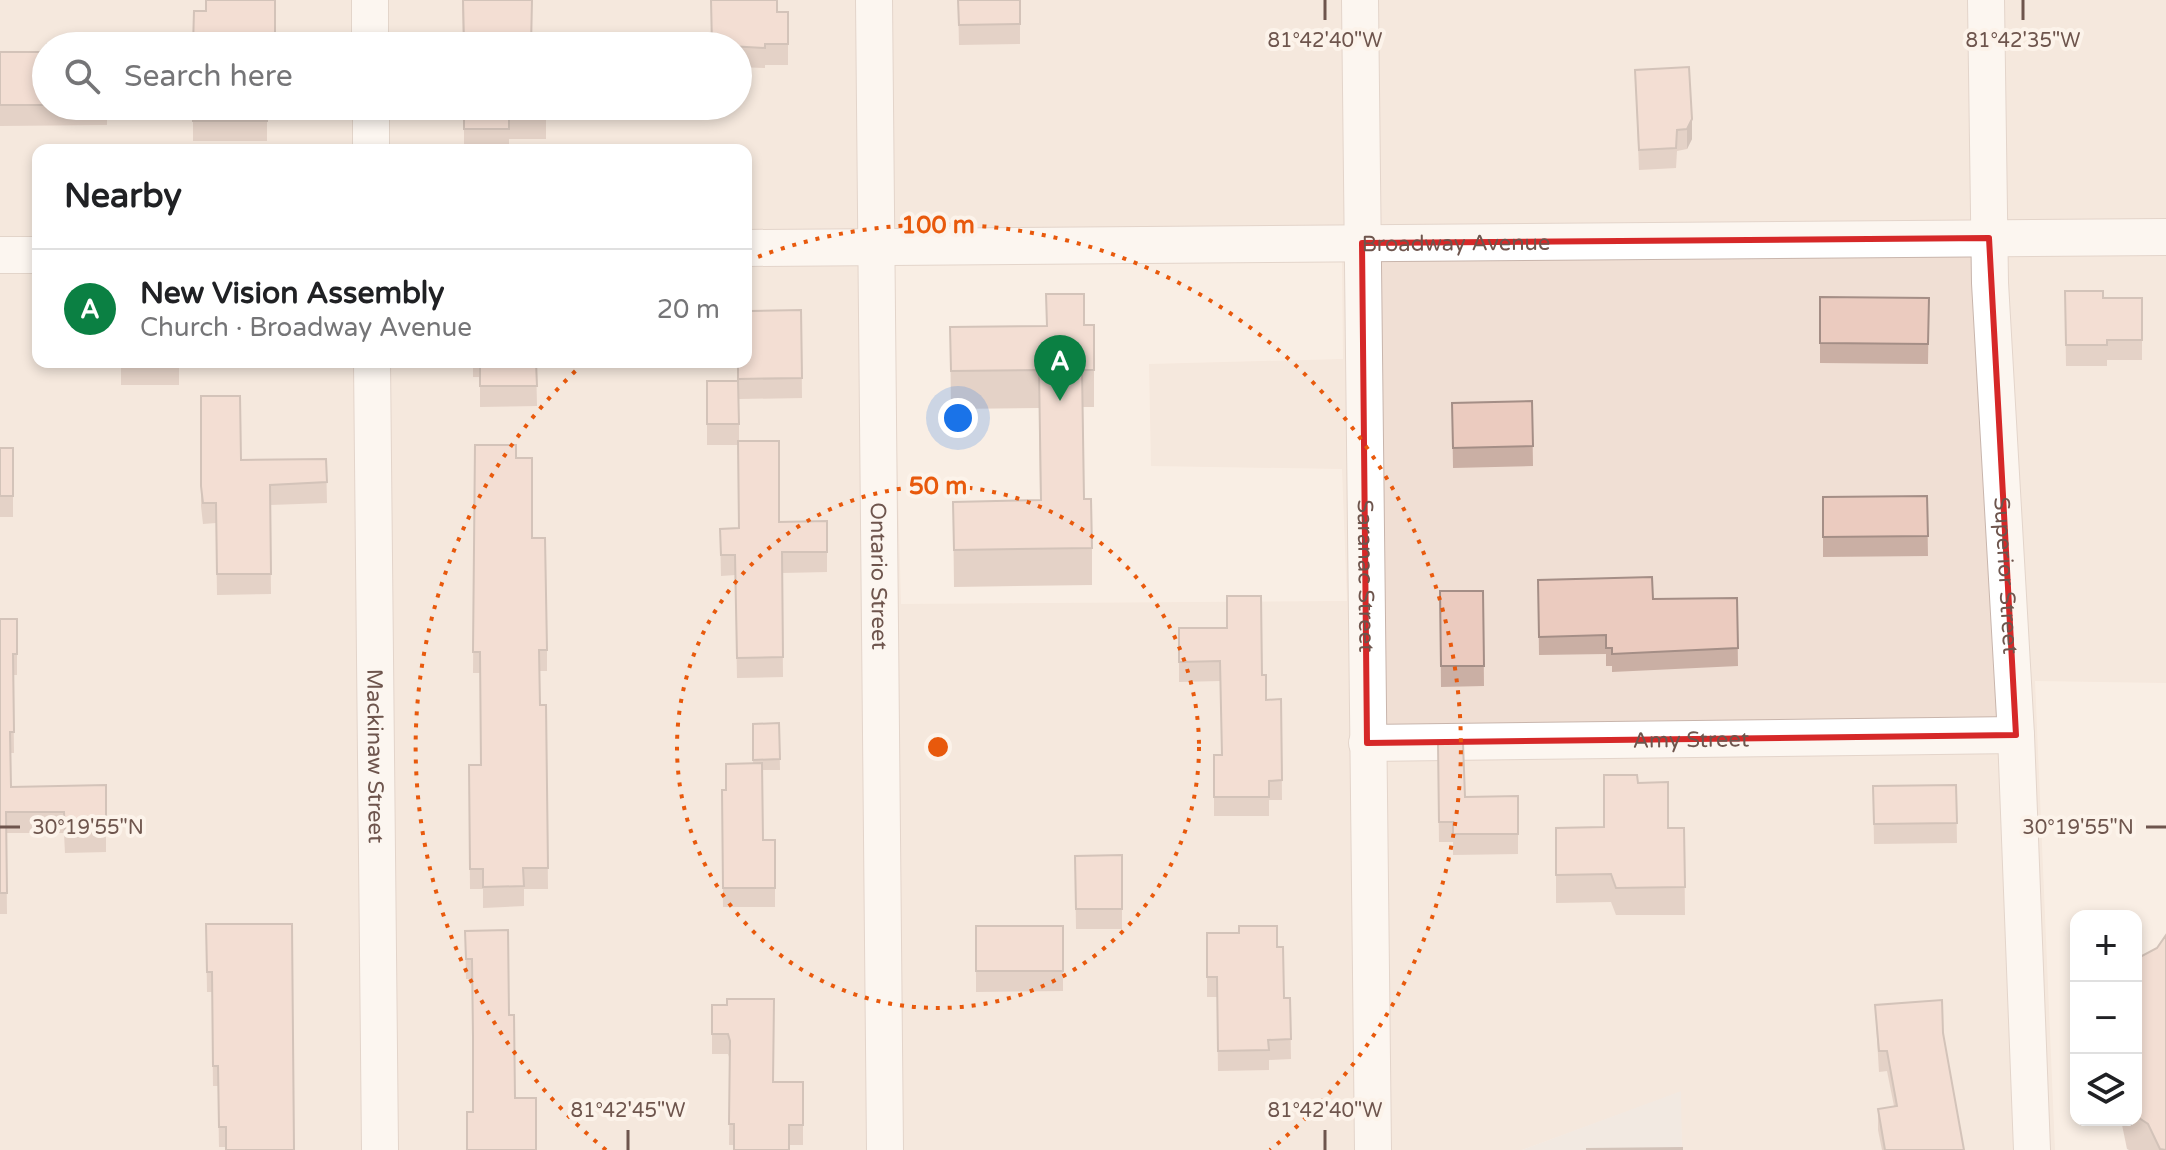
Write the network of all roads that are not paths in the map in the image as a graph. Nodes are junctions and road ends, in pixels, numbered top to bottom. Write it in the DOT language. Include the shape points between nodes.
graph roads {
  1 [pos="370,0"];
  2 [pos="874,0"];
  3 [pos="1360,0"];
  4 [pos="1986,0"];
  5 [pos="370,32"];
  6 [pos="371,120"];
  7 [pos="371,144"];
  8 [pos="2166,237"];
  9 [pos="1989,238"];
  10 [pos="1362,243"];
  11 [pos="876,247"];
  12 [pos="752,248"];
  13 [pos="0,255"];
  14 [pos="32,255"];
  15 [pos="372,368"];
  16 [pos="2016,735"];
  17 [pos="1367,743"];
  18 [pos="380,1150"];
  19 [pos="885,1150"];
  20 [pos="1373,1150"];
  21 [pos="2032,1150"];
  1 -- 5 [label="street"];
  2 -- 11 [label="street, Ontario Street"];
  3 -- 10 [label="street, Saranac Street"];
  4 -- 9 [label="street, Superior Street"];
  6 -- 7 [label="street"];
  8 -- 9 [label="street, Broadway Avenue"];
  9 -- 10 [label="street, Broadway Avenue"];
  9 -- 16 [label="street, Superior Street"];
  10 -- 11 [label="street, Broadway Avenue"];
  10 -- 17 [label="street, Saranac Street"];
  11 -- 12 [label="street, Broadway Avenue"];
  11 -- 19 [label="street, Ontario Street"];
  13 -- 14 [label="street"];
  15 -- 18 [label="street, Mackinaw Street"];
  16 -- 17 [label="street, Amy Street"];
  16 -- 21 [label="street, Superior Street"];
  17 -- 20 [label="street, Saranac Street"];
}
